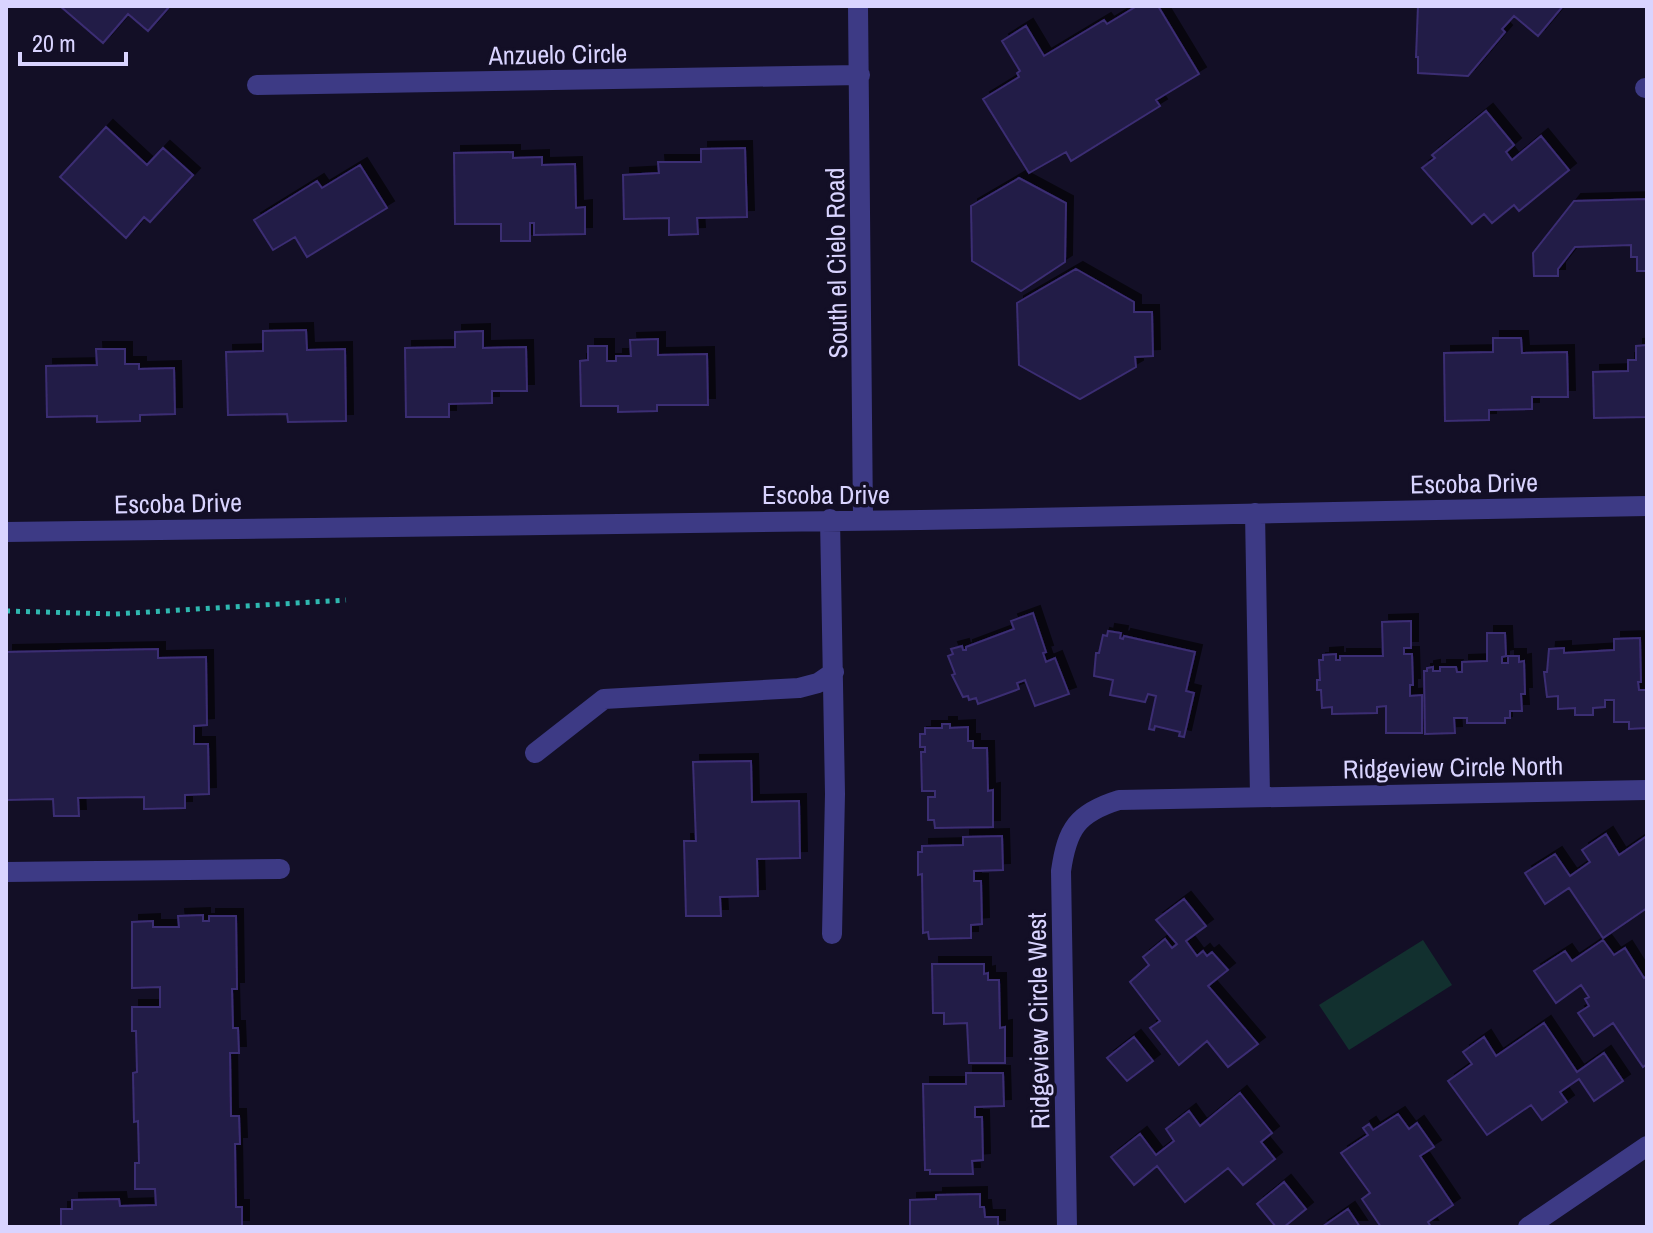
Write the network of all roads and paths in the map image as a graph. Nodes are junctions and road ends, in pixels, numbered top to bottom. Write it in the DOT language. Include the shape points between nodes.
graph roads {
  1 [pos="858,6"];
  2 [pos="860,75"];
  3 [pos="257,85"];
  4 [pos="1647,506"];
  5 [pos="1255,513"];
  6 [pos="830,519"];
  7 [pos="863,519"];
  8 [pos="6,532"];
  9 [pos="346,600"];
  10 [pos="6,611"];
  11 [pos="834,672"];
  12 [pos="535,753"];
  13 [pos="1647,790"];
  14 [pos="1260,796"];
  15 [pos="1081,819"];
  16 [pos="280,869"];
  17 [pos="6,872"];
  18 [pos="832,934"];
  19 [pos="1647,1146"];
  20 [pos="1067,1227"];
  21 [pos="1528,1227"];
  1 -- 2 [label="street, South el Cielo Road"];
  2 -- 3 [label="street, Anzuelo Circle"];
  2 -- 7 [label="street, South el Cielo Road"];
  4 -- 5 [label="street, Escoba Drive"];
  5 -- 7 [label="street, Escoba Drive"];
  5 -- 14 [label="street"];
  6 -- 7 [label="street, Escoba Drive"];
  6 -- 8 [label="street, Escoba Drive"];
  6 -- 11 [label="street"];
  9 -- 10 [label="path" via="115,614"];
  11 -- 12 [label="street" via="799,688 604,699"];
  11 -- 18 [label="street"];
  13 -- 14 [label="street, Ridgeview Circle North"];
  14 -- 15 [label="street, Ridgeview Circle North" via="1119,800"];
  15 -- 20 [label="street, Ridgeview Circle West" via="1066,841 1061,871"];
  16 -- 17 [label="street"];
  19 -- 21 [label="street"];
}
